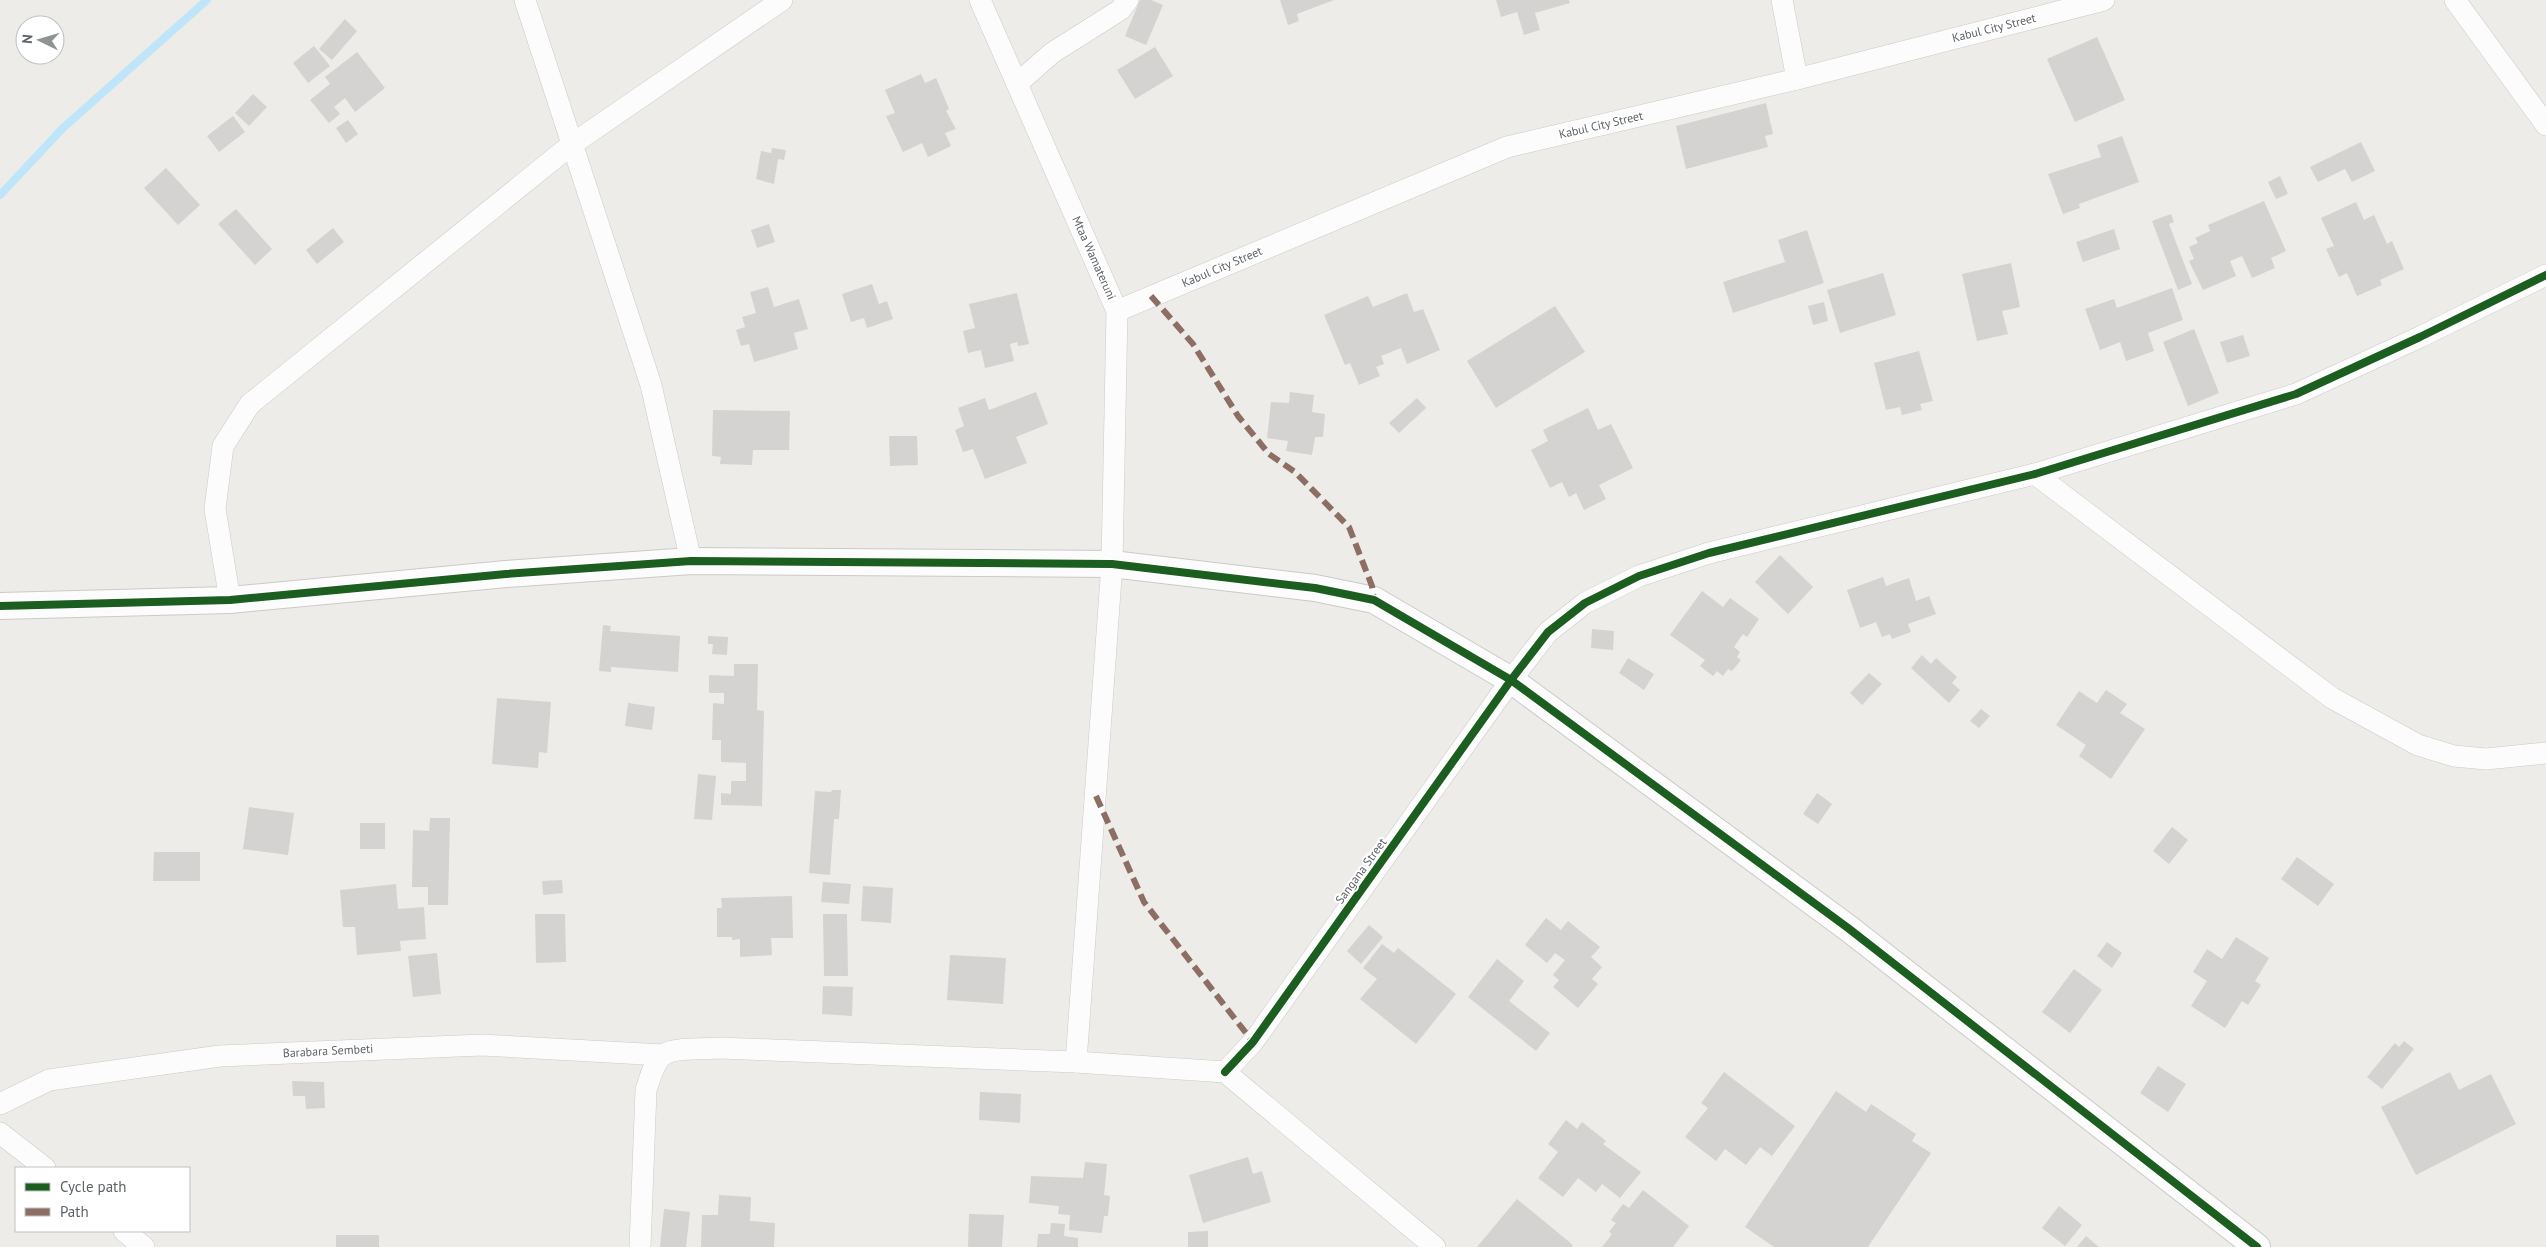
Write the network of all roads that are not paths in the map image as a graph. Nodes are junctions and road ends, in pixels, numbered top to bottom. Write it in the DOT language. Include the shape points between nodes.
graph roads {
  1 [pos="525,0"];
  2 [pos="782,0"];
  3 [pos="980,0"];
  4 [pos="1128,0"];
  5 [pos="1782,0"];
  6 [pos="2104,0"];
  7 [pos="2455,0"];
  8 [pos="1797,79"];
  9 [pos="1018,83"];
  10 [pos="2546,125"];
  11 [pos="571,145"];
  12 [pos="2546,275"];
  13 [pos="1117,311"];
  14 [pos="2035,474"];
  15 [pos="690,561"];
  16 [pos="1112,564"];
  17 [pos="230,600"];
  18 [pos="0,606"];
  19 [pos="1511,680"];
  20 [pos="2546,753"];
  21 [pos="663,1055"];
  22 [pos="1076,1062"];
  23 [pos="1225,1072"];
  24 [pos="0,1104"];
  25 [pos="0,1133"];
  26 [pos="44,1167"];
  27 [pos="125,1232"];
  28 [pos="144,1247"];
  29 [pos="640,1247"];
  30 [pos="1435,1247"];
  31 [pos="2257,1247"];
  1 -- 11 [label="street"];
  2 -- 11 [label="street"];
  3 -- 9 [label="street, Mtaa Wamateruni"];
  4 -- 9 [label="street" via="1120,10 1052,53"];
  5 -- 8 [label="street"];
  6 -- 8 [label="street, Kabul City Street"];
  7 -- 10 [label="street"];
  8 -- 13 [label="street, Kabul City Street" via="1507,147"];
  9 -- 13 [label="street, Mtaa Wamateruni"];
  11 -- 15 [label="street" via="651,385"];
  11 -- 17 [label="street" via="250,404 223,446 215,509"];
  12 -- 14 [label="street, Sangana Street" via="2420,338 2296,394"];
  13 -- 16 [label="street, Mtaa Wamateruni"];
  14 -- 19 [label="street, Sangana Street" via="1709,553 1639,576 1585,603 1548,632"];
  14 -- 20 [label="street" via="2332,698 2418,745 2454,756 2486,759"];
  15 -- 16 [label="street"];
  15 -- 17 [label="street" via="506,574"];
  16 -- 19 [label="street" via="1315,588 1374,600"];
  16 -- 22 [label="street, Mtaa Wamateruni"];
  17 -- 18 [label="street"];
  19 -- 23 [label="street, Sangana Street" via="1253,1042"];
  19 -- 31 [label="street" via="1848,928"];
  21 -- 22 [label="street, Barabara Sembeti" via="675,1051 720,1048"];
  21 -- 24 [label="street, Barabara Sembeti" via="482,1045 220,1056 49,1080"];
  21 -- 29 [label="street" via="646,1090"];
  22 -- 23 [label="street, Barabara Sembeti"];
  23 -- 30 [label="street"];
  25 -- 26 [label="street"];
  27 -- 28 [label="street"];
}
